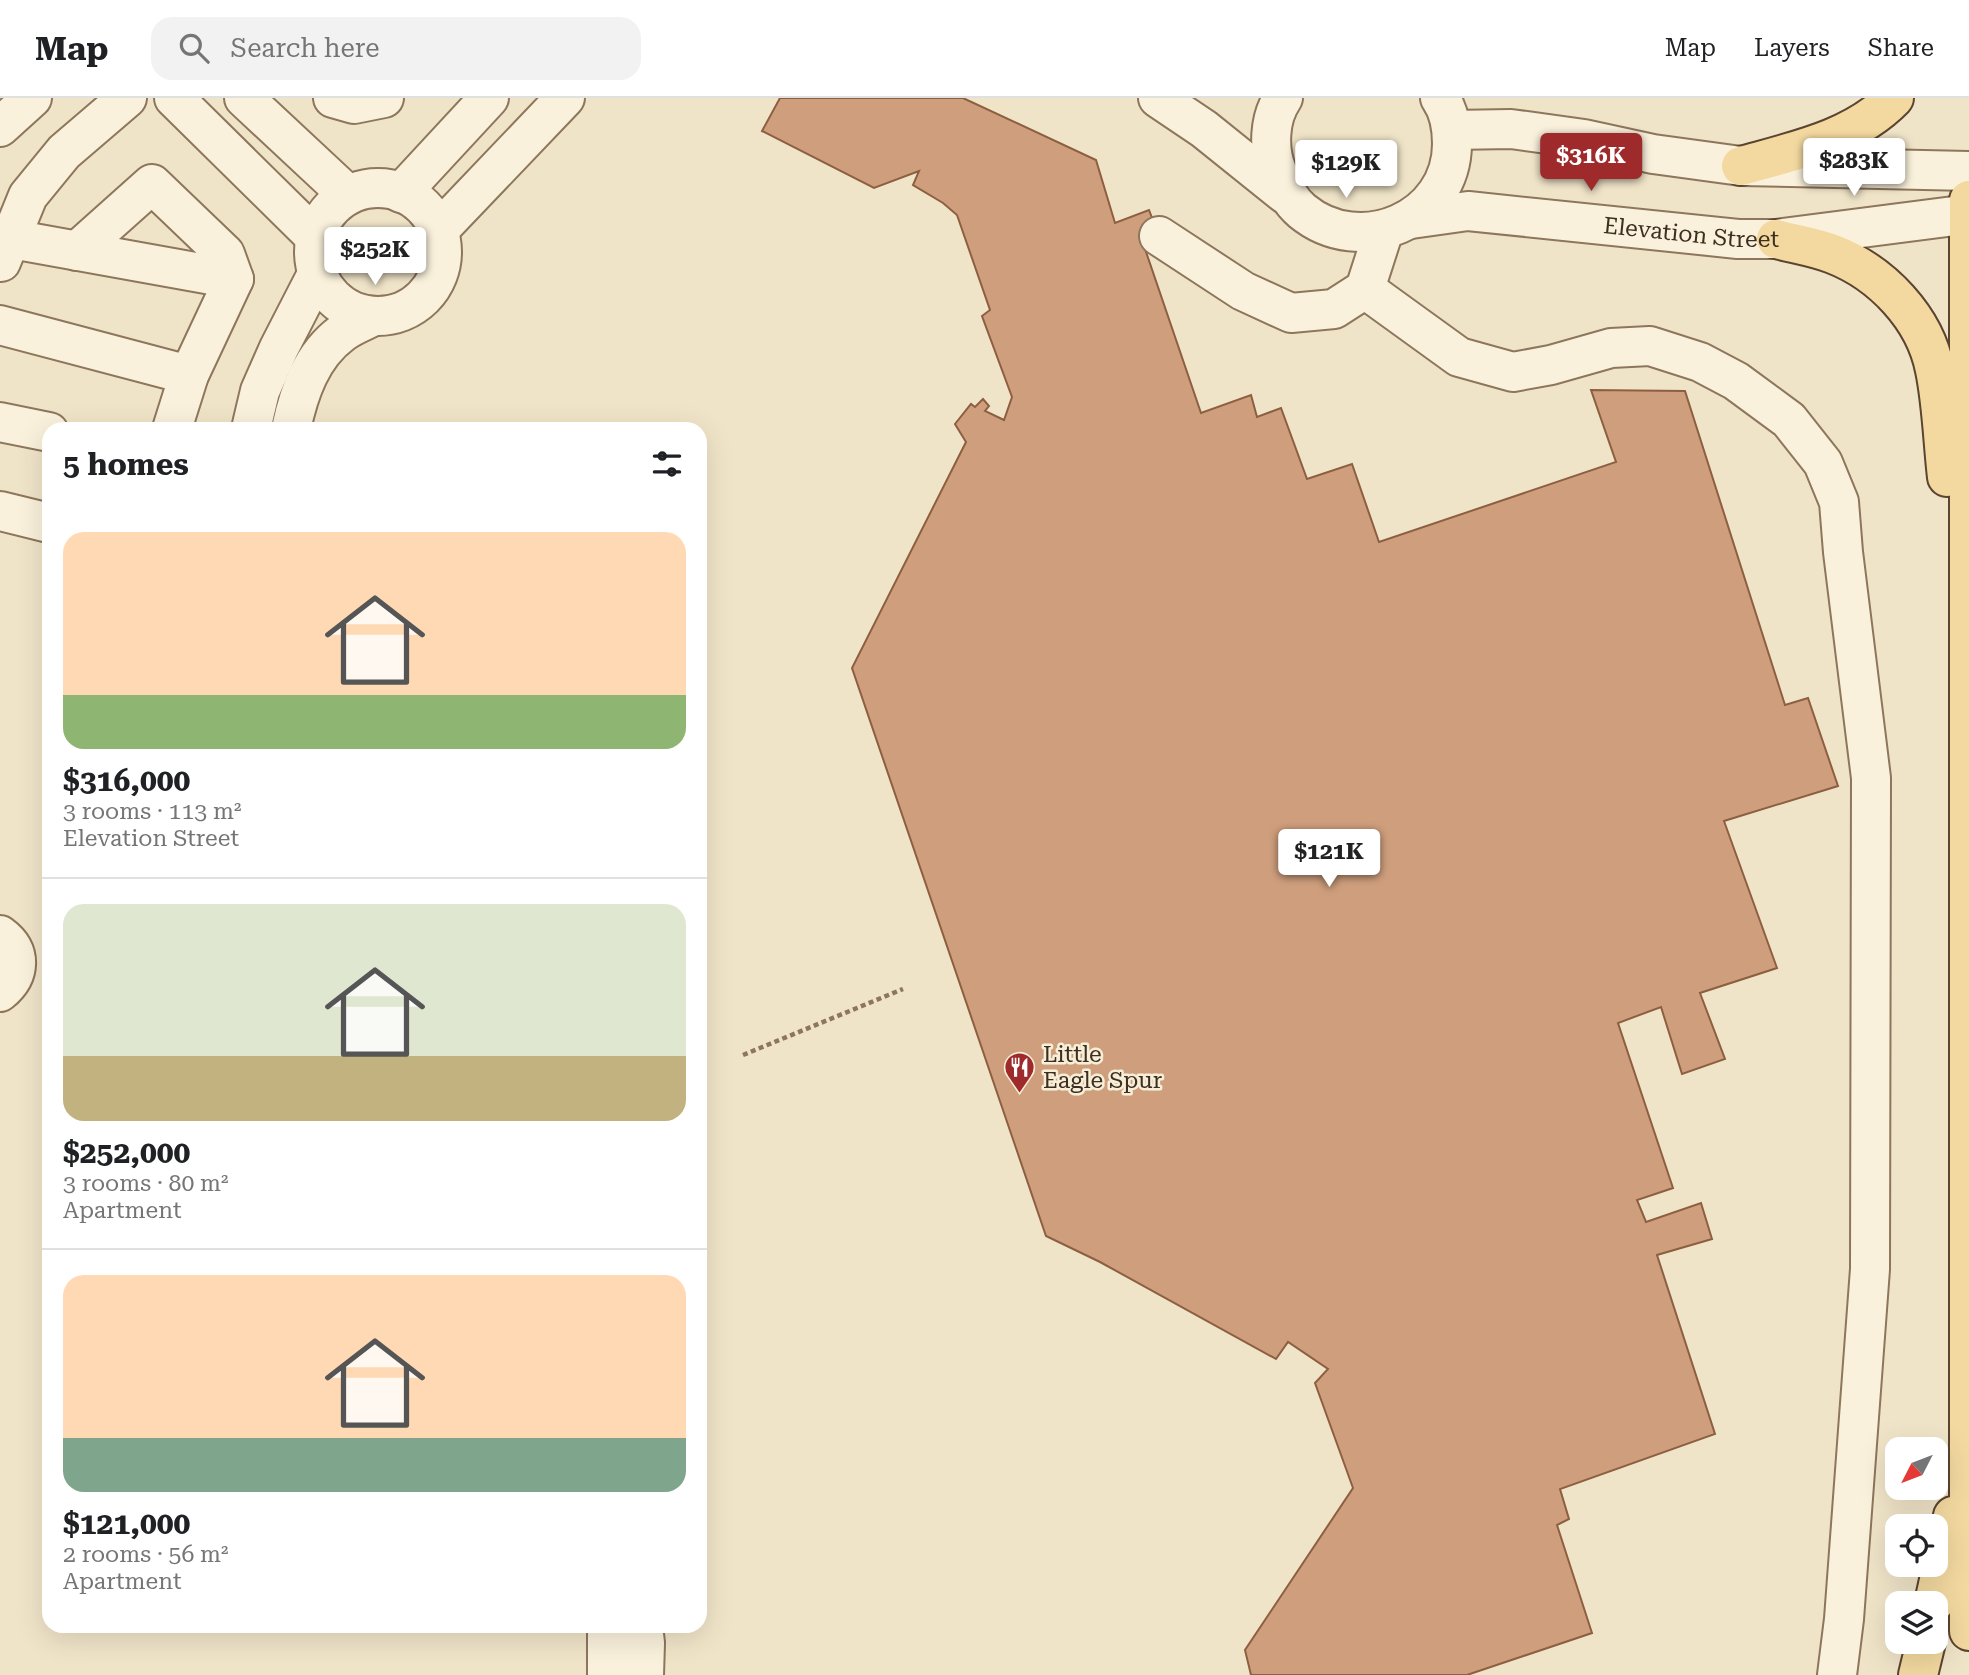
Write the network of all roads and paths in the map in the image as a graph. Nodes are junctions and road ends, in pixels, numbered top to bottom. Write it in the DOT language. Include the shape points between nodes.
graph roads {
  1 [pos="32,98"];
  2 [pos="127,98"];
  3 [pos="174,98"];
  4 [pos="244,98"];
  5 [pos="333,98"];
  6 [pos="384,98"];
  7 [pos="489,98"];
  8 [pos="565,98"];
  9 [pos="1158,98"];
  10 [pos="1283,98"];
  11 [pos="1895,98"];
  12 [pos="1446,114"];
  13 [pos="0,127"];
  14 [pos="1741,166"];
  15 [pos="1969,171"];
  16 [pos="401,193"];
  17 [pos="348,195"];
  18 [pos="1295,202"];
  19 [pos="1969,209"];
  20 [pos="1398,225"];
  21 [pos="438,231"];
  22 [pos="1159,236"];
  23 [pos="1776,239"];
  24 [pos="3,247"];
  25 [pos="77,251"];
  26 [pos="316,256"];
  27 [pos="234,279"];
  28 [pos="1365,289"];
  29 [pos="372,317"];
  30 [pos="0,325"];
  31 [pos="189,375"];
  32 [pos="0,422"];
  33 [pos="174,422"];
  34 [pos="253,422"];
  35 [pos="293,422"];
  36 [pos="42,431"];
  37 [pos="0,511"];
  38 [pos="42,521"];
  39 [pos="1969,681"];
  40 [pos="903,989"];
  41 [pos="743,1055"];
  42 [pos="1968,1460"];
  43 [pos="1936,1591"];
  44 [pos="1969,1631"];
  45 [pos="607,1633"];
  46 [pos="644,1633"];
  47 [pos="1923,1654"];
  48 [pos="607,1675"];
  49 [pos="644,1675"];
  50 [pos="1837,1675"];
  51 [pos="1918,1675"];
  1 -- 13 [label="street"];
  2 -- 24 [label="street" via="64,152 28,196"];
  3 -- 26 [label="street"];
  4 -- 17 [label="street"];
  5 -- 6 [label="street" via="354,104"];
  7 -- 16 [label="street"];
  8 -- 21 [label="street"];
  9 -- 18 [label="street, Elevation Street"];
  10 -- 18 [label="street, Elevation Street" via="1271,131 1272,160 1283,188"];
  11 -- 14 [label="main road" via="1860,126 1805,149"];
  12 -- 14 [label="street"];
  12 -- 20 [label="street" via="1452,155 1445,180 1431,202"];
  14 -- 15 [label="street"];
  16 -- 17 [label="street" via="365,189"];
  16 -- 21 [label="street" via="417,202"];
  17 -- 26 [label="street" via="322,220"];
  18 -- 20 [label="street, Elevation Street" via="1327,226 1356,233"];
  19 -- 23 [label="street, Elevation Street"];
  19 -- 39 [label="main road"];
  20 -- 23 [label="street, Elevation Street" via="1468,211"];
  20 -- 28 [label="street"];
  21 -- 29 [label="street" via="442,249 433,285 407,309"];
  22 -- 28 [label="street" via="1244,291 1292,313 1334,309"];
  23 -- 39 [label="main road" via="1833,254 1858,266 1887,287 1922,331 1935,369"];
  24 -- 25 [label="street"];
  25 -- 27 [label="street"];
  25 -- 27 [label="street" via="152,184 225,254"];
  26 -- 29 [label="street" via="326,290 338,303"];
  26 -- 34 [label="street" via="260,391"];
  27 -- 31 [label="street"];
  28 -- 50 [label="street" via="1459,356 1513,372 1612,348 1650,346 1700,362 1736,381 1789,420 1824,463 1839,502 1871,806 1870,1269"];
  29 -- 35 [label="street" via="342,332 318,357 299,394"];
  30 -- 31 [label="street"];
  31 -- 33 [label="street"];
  32 -- 36 [label="street"];
  37 -- 38 [label="street"];
  39 -- 42 [label="main road"];
  40 -- 41 [label="path"];
  42 -- 43 [label="main road"];
  42 -- 44 [label="main road"];
  45 -- 48 [label="street"];
  46 -- 49 [label="street"];
  47 -- 51 [label="main road"];
}
